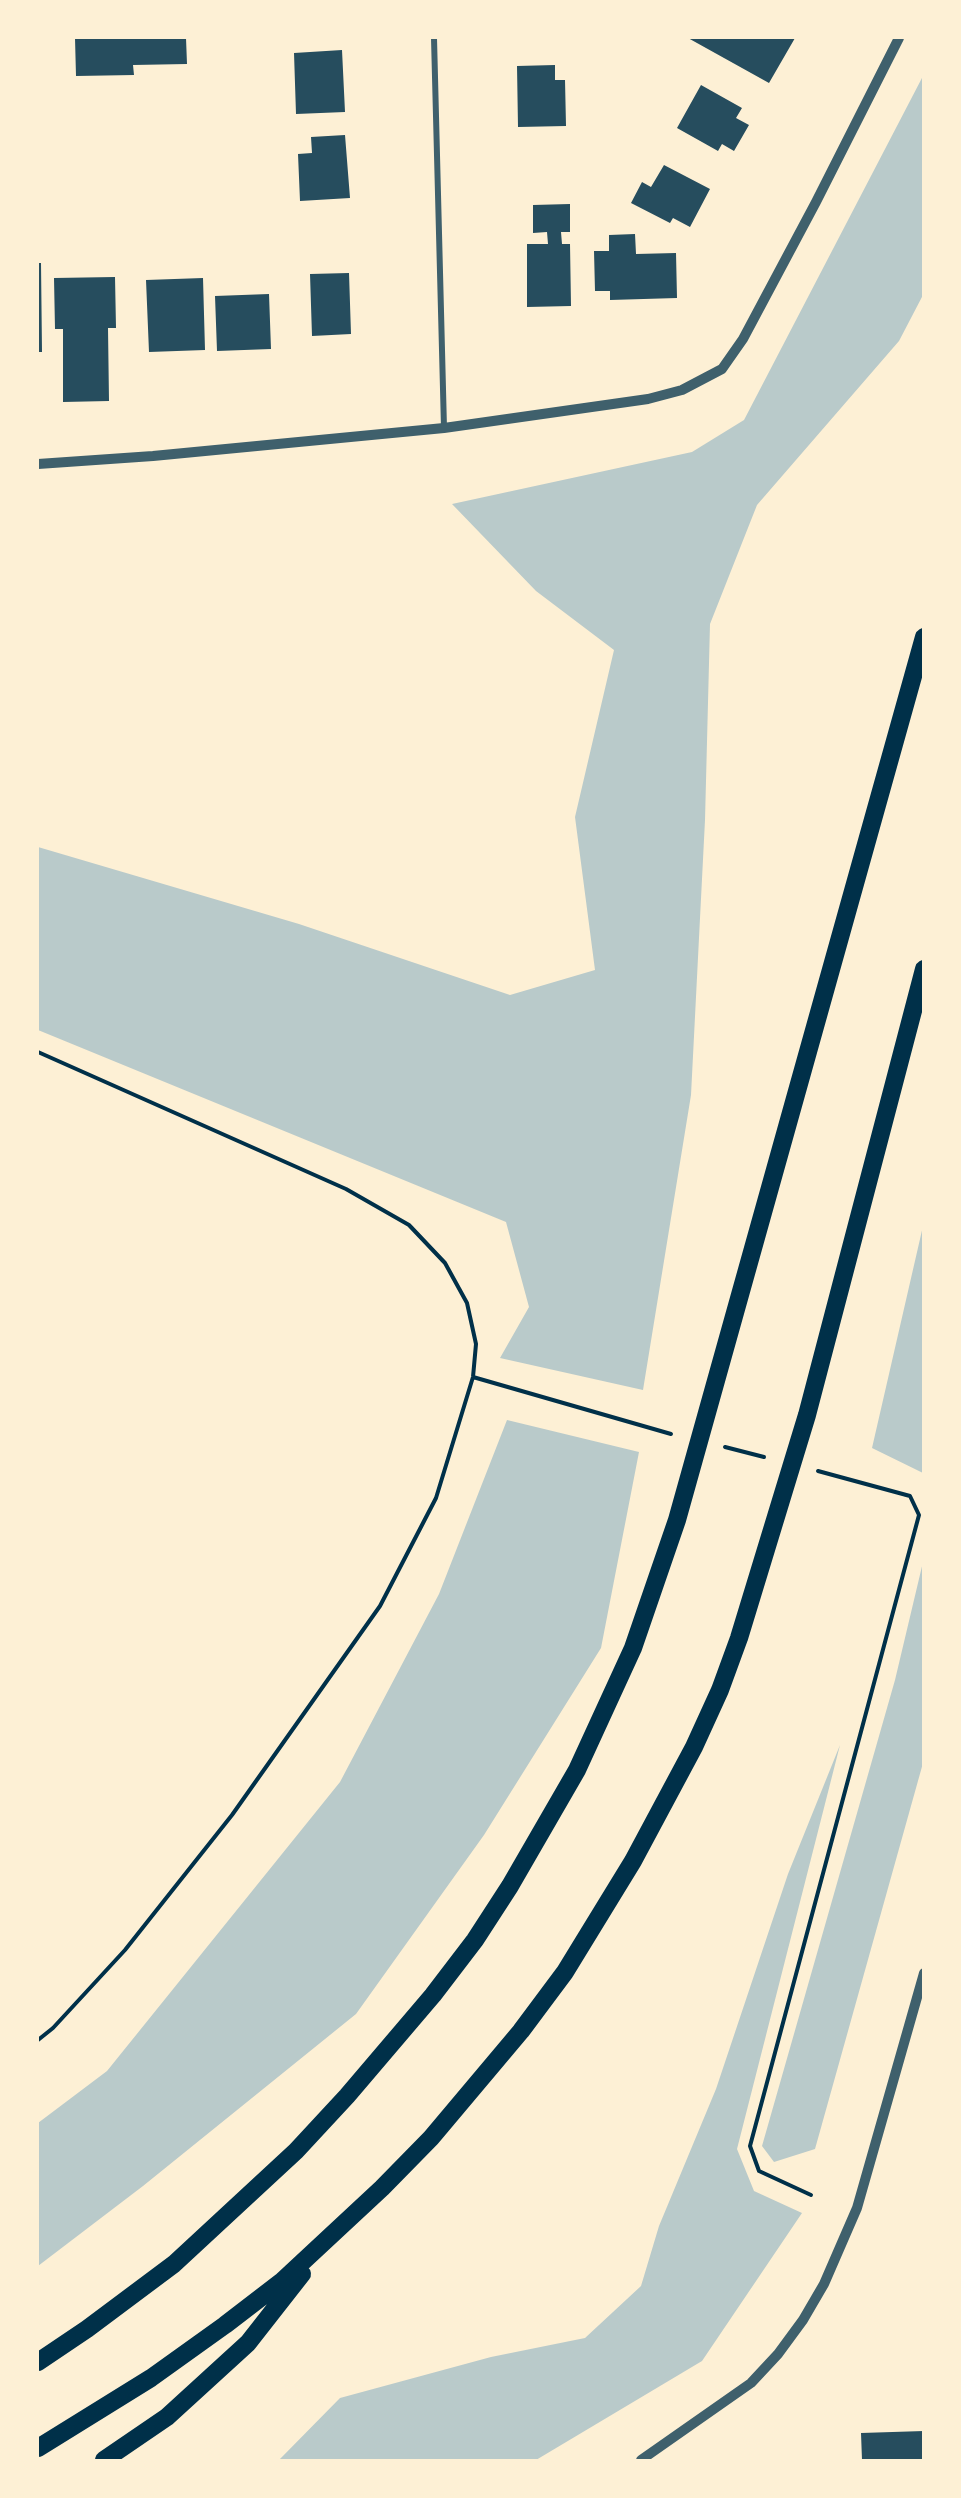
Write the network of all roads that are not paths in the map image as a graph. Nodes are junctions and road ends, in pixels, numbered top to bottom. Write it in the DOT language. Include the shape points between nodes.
graph roads {
  1 [pos="434,38"];
  2 [pos="899,38"];
  3 [pos="444,428"];
  4 [pos="38,464"];
  5 [pos="924,637"];
  6 [pos="924,969"];
  7 [pos="924,1973"];
  8 [pos="331,2237"];
  9 [pos="38,2362"];
  10 [pos="38,2448"];
  11 [pos="104,2460"];
  12 [pos="641,2460"];
  1 -- 3 [label="street"];
  2 -- 3 [label="street" via="743,339 722,369 682,390 648,399"];
  3 -- 4 [label="street"];
  5 -- 9 [label="highway" via="677,1520 633,1648 577,1770 475,1940 434,1995 340,2104 296,2151 174,2264"];
  6 -- 8 [label="highway" via="775,1526 720,1690 694,1747 633,1861 565,1972 431,2138"];
  7 -- 12 [label="street" via="857,2208 824,2284 784,2346 751,2384"];
  8 -- 10 [label="highway" via="280,2282 151,2378"];
  8 -- 11 [label="highway" via="248,2343 167,2417"];
}
